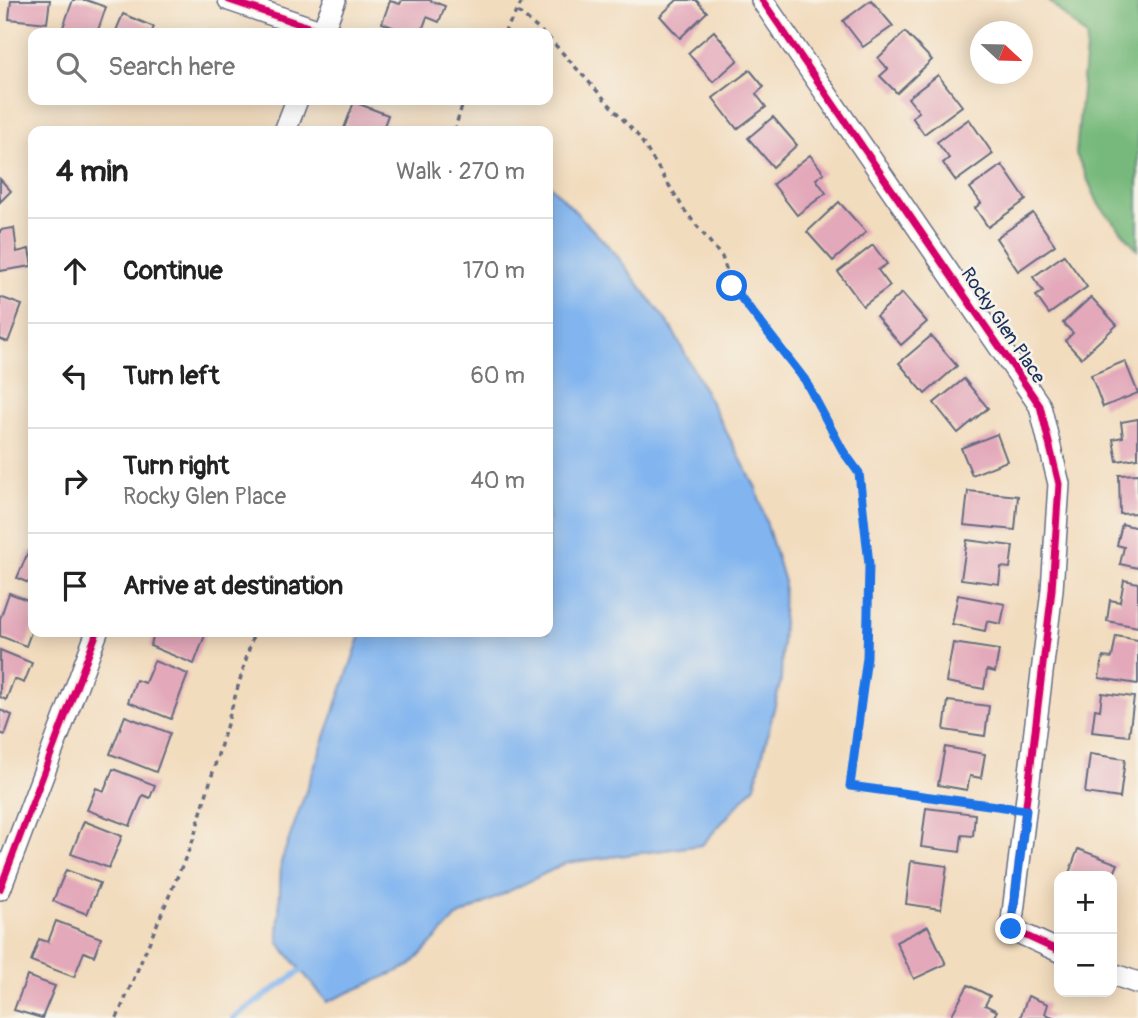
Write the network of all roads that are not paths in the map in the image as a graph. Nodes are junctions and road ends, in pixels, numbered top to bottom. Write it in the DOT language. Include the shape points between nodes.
graph roads {
  1 [pos="229,0"];
  2 [pos="335,0"];
  3 [pos="762,0"];
  4 [pos="310,28"];
  5 [pos="324,28"];
  6 [pos="295,105"];
  7 [pos="287,126"];
  8 [pos="95,637"];
  9 [pos="0,889"];
  10 [pos="1054,949"];
  11 [pos="1117,976"];
  12 [pos="1138,983"];
  1 -- 4 [label="street"];
  2 -- 5 [label="street"];
  3 -- 10 [label="street, Rocky Glen Place" via="1040,406 1059,484 1052,590 1011,929"];
  6 -- 7 [label="street"];
  8 -- 9 [label="street"];
  11 -- 12 [label="street"];
}
